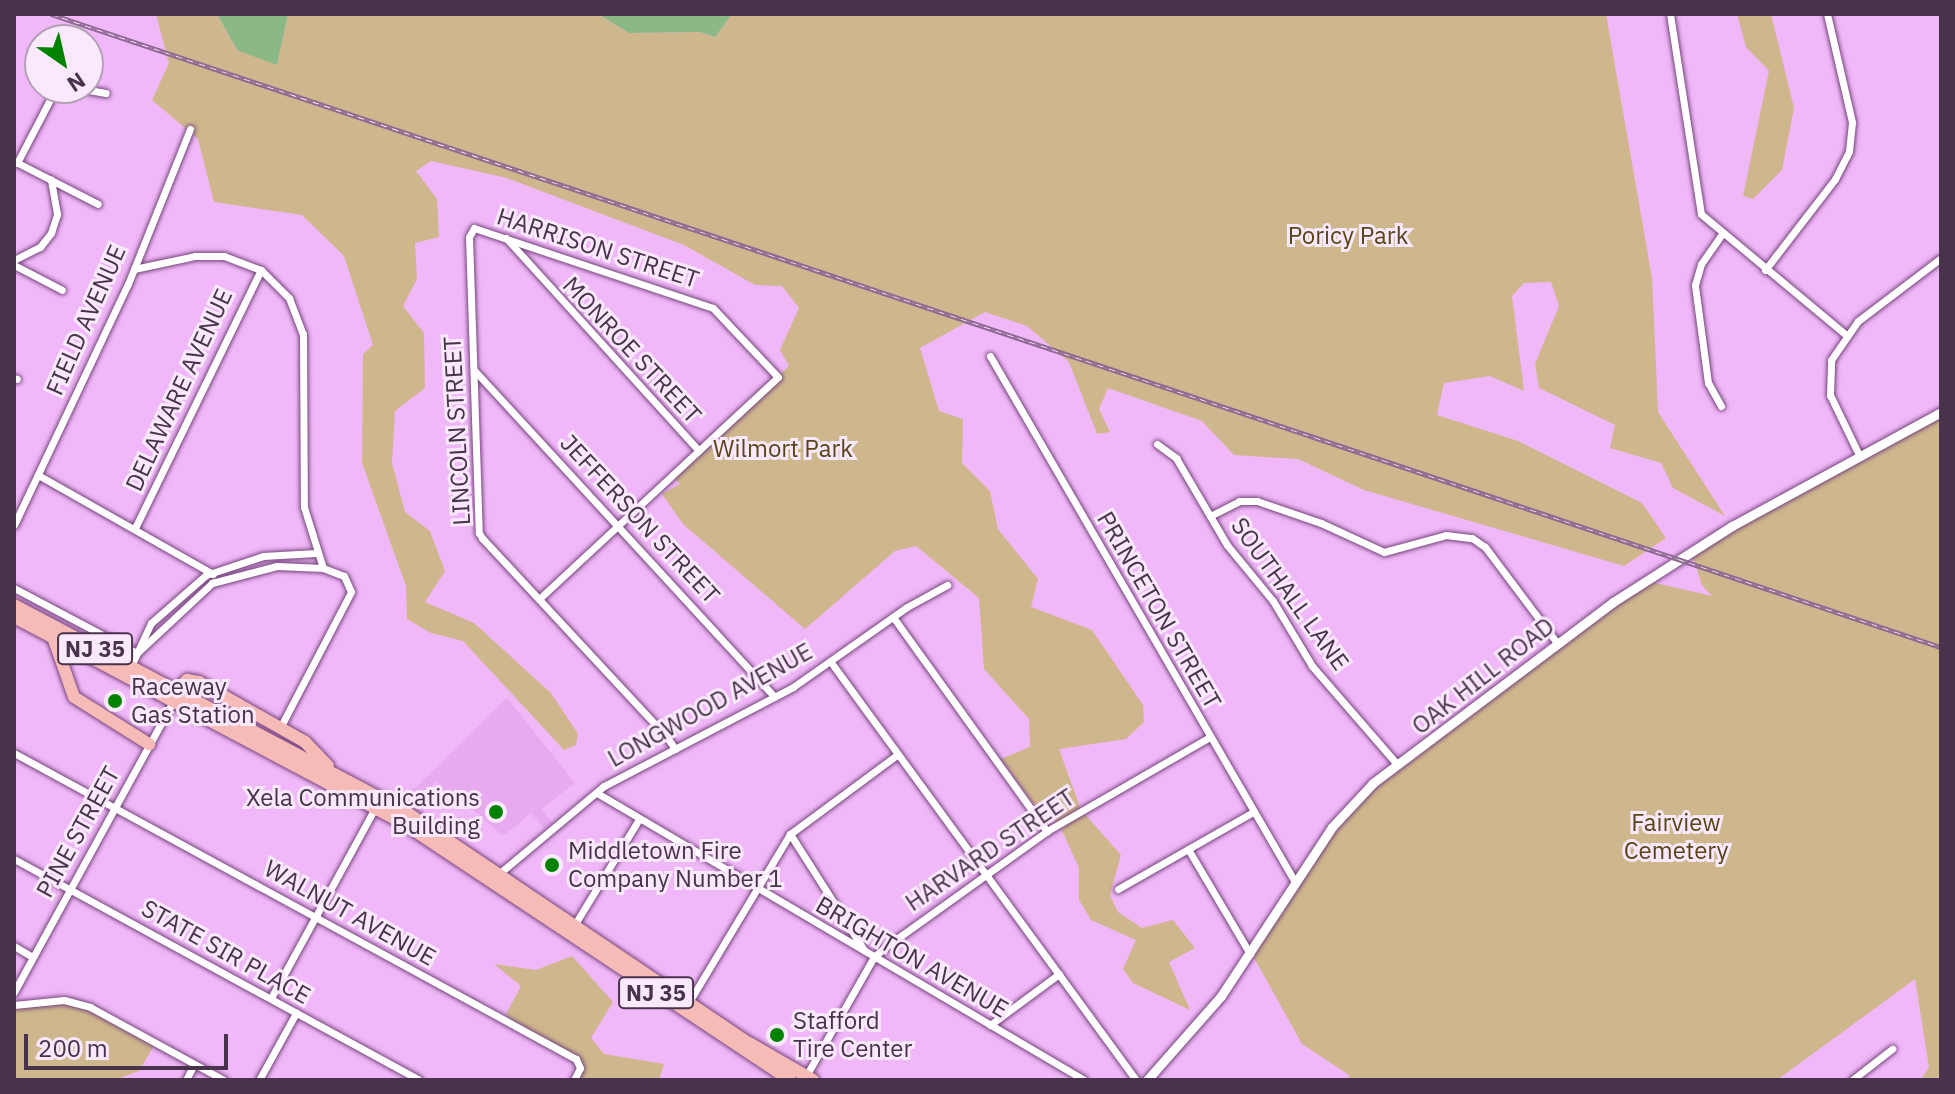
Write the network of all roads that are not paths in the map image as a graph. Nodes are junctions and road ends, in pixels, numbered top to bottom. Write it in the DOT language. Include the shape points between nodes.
graph roads {
  1 [pos="1670,14"];
  2 [pos="1827,14"];
  3 [pos="47,104"];
  4 [pos="190,129"];
  5 [pos="15,162"];
  6 [pos="51,180"];
  7 [pos="98,204"];
  8 [pos="471,229"];
  9 [pos="1721,235"];
  10 [pos="506,238"];
  11 [pos="1941,258"];
  12 [pos="14,262"];
  13 [pos="134,269"];
  14 [pos="261,270"];
  15 [pos="1765,270"];
  16 [pos="62,290"];
  17 [pos="1845,334"];
  18 [pos="990,356"];
  19 [pos="474,370"];
  20 [pos="1721,406"];
  21 [pos="1941,412"];
  22 [pos="1157,444"];
  23 [pos="699,451"];
  24 [pos="1860,457"];
  25 [pos="38,475"];
  26 [pos="1210,516"];
  27 [pos="14,525"];
  28 [pos="619,525"];
  29 [pos="135,528"];
  30 [pos="316,553"];
  31 [pos="323,568"];
  32 [pos="212,573"];
  33 [pos="217,582"];
  34 [pos="947,585"];
  35 [pos="14,588"];
  36 [pos="539,599"];
  37 [pos="14,605"];
  38 [pos="14,617"];
  39 [pos="893,617"];
  40 [pos="54,640"];
  41 [pos="1557,643"];
  42 [pos="137,653"];
  43 [pos="830,661"];
  44 [pos="131,666"];
  45 [pos="174,697"];
  46 [pos="775,697"];
  47 [pos="280,728"];
  48 [pos="1210,737"];
  49 [pos="149,744"];
  50 [pos="675,749"];
  51 [pos="14,753"];
  52 [pos="898,754"];
  53 [pos="1397,764"];
  54 [pos="329,769"];
  55 [pos="597,793"];
  56 [pos="114,807"];
  57 [pos="375,808"];
  58 [pos="1253,812"];
  59 [pos="639,819"];
  60 [pos="1047,831"];
  61 [pos="790,834"];
  62 [pos="1188,849"];
  63 [pos="14,859"];
  64 [pos="501,872"];
  65 [pos="986,874"];
  66 [pos="1295,882"];
  67 [pos="756,888"];
  68 [pos="69,889"];
  69 [pos="1118,889"];
  70 [pos="316,917"];
  71 [pos="575,924"];
  72 [pos="14,946"];
  73 [pos="865,951"];
  74 [pos="1250,954"];
  75 [pos="32,957"];
  76 [pos="874,957"];
  77 [pos="1059,974"];
  78 [pos="14,992"];
  79 [pos="271,998"];
  80 [pos="689,1002"];
  81 [pos="14,1005"];
  82 [pos="296,1013"];
  83 [pos="990,1025"];
  84 [pos="1892,1049"];
  85 [pos="194,1064"];
  86 [pos="809,1078"];
  87 [pos="186,1080"];
  88 [pos="224,1080"];
  89 [pos="259,1080"];
  90 [pos="419,1080"];
  91 [pos="574,1080"];
  92 [pos="790,1080"];
  93 [pos="1084,1080"];
  94 [pos="1136,1080"];
  95 [pos="1147,1080"];
  96 [pos="1852,1080"];
  1 -- 9 [label="street" via="1697,201 1705,220"];
  2 -- 15 [label="street" via="1850,112 1849,151 1835,179"];
  3 -- 5 [label="street"];
  4 -- 13 [label="street, FIELD AVENUE"];
  5 -- 6 [label="street"];
  6 -- 7 [label="street"];
  6 -- 12 [label="street" via="57,214 51,233 40,247"];
  8 -- 10 [label="street, HARRISON STREET"];
  8 -- 19 [label="street, LINCOLN STREET"];
  9 -- 15 [label="street"];
  9 -- 20 [label="street" via="1701,264 1695,285 1708,383"];
  10 -- 23 [label="street, MONROE STREET"];
  10 -- 23 [label="street, HARRISON STREET" via="713,308 778,377"];
  11 -- 17 [label="street"];
  12 -- 16 [label="street"];
  13 -- 14 [label="street" via="211,255"];
  13 -- 25 [label="street, FIELD AVENUE"];
  14 -- 29 [label="street, DELAWARE AVENUE"];
  14 -- 30 [label="street" via="289,298 303,334 303,494"];
  15 -- 17 [label="street"];
  17 -- 24 [label="street" via="1831,360 1828,381 1836,412"];
  18 -- 48 [label="street, PRINCETON STREET"];
  19 -- 28 [label="street, JEFFERSON STREET"];
  19 -- 36 [label="street, LINCOLN STREET" via="479,533"];
  21 -- 24 [label="street, OAK HILL ROAD"];
  22 -- 26 [label="street, SOUTHALL LANE" via="1176,458"];
  23 -- 28 [label="street"];
  24 -- 41 [label="street, OAK HILL ROAD" via="1732,526"];
  25 -- 27 [label="street, FIELD AVENUE"];
  25 -- 29 [label="street"];
  26 -- 41 [label="street" via="1239,501 1257,501 1384,552 1446,535 1465,536 1485,547"];
  26 -- 53 [label="street, SOUTHALL LANE" via="1312,666"];
  28 -- 36 [label="street"];
  28 -- 46 [label="street, JEFFERSON STREET"];
  29 -- 32 [label="street"];
  30 -- 31 [label="street"];
  30 -- 32 [label="street" via="263,556"];
  31 -- 33 [label="street" via="277,566"];
  31 -- 47 [label="street" via="344,576 351,592"];
  32 -- 33 [label="street"];
  32 -- 42 [label="street" via="161,611 139,640"];
  33 -- 42 [label="street" via="185,603"];
  34 -- 39 [label="street, LONGWOOD AVENUE"];
  35 -- 42 [label="street"];
  36 -- 50 [label="street, LINCOLN STREET"];
  37 -- 44 [label="highway, NJ 35"];
  38 -- 40 [label="highway, NJ 35"];
  39 -- 43 [label="street, LONGWOOD AVENUE"];
  39 -- 60 [label="street"];
  40 -- 45 [label="highway, NJ 35"];
  40 -- 49 [label="highway" via="78,702"];
  41 -- 53 [label="street, OAK HILL ROAD"];
  42 -- 44 [label="street"];
  43 -- 46 [label="street, LONGWOOD AVENUE"];
  43 -- 52 [label="street"];
  44 -- 45 [label="highway, NJ 35"];
  45 -- 47 [label="highway" via="193,679"];
  45 -- 49 [label="street, PINE STREET"];
  45 -- 54 [label="highway, NJ 35"];
  45 -- 57 [label="highway, NJ 35"];
  46 -- 50 [label="street, LONGWOOD AVENUE"];
  47 -- 54 [label="highway" via="314,748"];
  48 -- 58 [label="street, PRINCETON STREET"];
  48 -- 60 [label="street, HARVARD STREET"];
  49 -- 56 [label="street, PINE STREET"];
  50 -- 55 [label="street, LONGWOOD AVENUE"];
  51 -- 56 [label="street, WALNUT AVENUE"];
  52 -- 61 [label="street"];
  52 -- 65 [label="street"];
  53 -- 66 [label="street, OAK HILL ROAD" via="1344,811"];
  54 -- 64 [label="highway, NJ 35"];
  55 -- 59 [label="street, BRIGHTON AVENUE"];
  55 -- 64 [label="street, LONGWOOD AVENUE"];
  56 -- 68 [label="street, PINE STREET"];
  56 -- 70 [label="street, WALNUT AVENUE"];
  57 -- 70 [label="street"];
  57 -- 92 [label="highway, NJ 35" via="453,853"];
  58 -- 62 [label="street"];
  58 -- 66 [label="street, PRINCETON STREET"];
  59 -- 67 [label="street, BRIGHTON AVENUE"];
  59 -- 71 [label="street"];
  60 -- 65 [label="street, HARVARD STREET"];
  61 -- 67 [label="street"];
  61 -- 73 [label="street"];
  62 -- 69 [label="street"];
  62 -- 74 [label="street"];
  63 -- 68 [label="street, STATE SIR PLACE"];
  64 -- 71 [label="highway, NJ 35"];
  65 -- 76 [label="street, HARVARD STREET"];
  65 -- 77 [label="street"];
  66 -- 74 [label="street, OAK HILL ROAD"];
  67 -- 73 [label="street, BRIGHTON AVENUE"];
  67 -- 80 [label="street"];
  68 -- 75 [label="street, PINE STREET"];
  68 -- 79 [label="street, STATE SIR PLACE"];
  70 -- 79 [label="street"];
  70 -- 91 [label="street, WALNUT AVENUE" via="580,1066"];
  71 -- 80 [label="highway, NJ 35"];
  72 -- 75 [label="street"];
  73 -- 76 [label="street, BRIGHTON AVENUE"];
  74 -- 95 [label="street, OAK HILL ROAD" via="1206,1016"];
  75 -- 78 [label="street, PINE STREET"];
  76 -- 83 [label="street, BRIGHTON AVENUE"];
  76 -- 86 [label="street, HARVARD STREET"];
  77 -- 83 [label="street"];
  77 -- 94 [label="street"];
  79 -- 82 [label="street, STATE SIR PLACE"];
  80 -- 86 [label="highway, NJ 35"];
  81 -- 85 [label="street" via="47,999 78,1003"];
  82 -- 89 [label="street"];
  82 -- 90 [label="street, STATE SIR PLACE"];
  83 -- 93 [label="street, BRIGHTON AVENUE"];
  84 -- 96 [label="street"];
  85 -- 87 [label="street"];
  85 -- 88 [label="street"];
}
